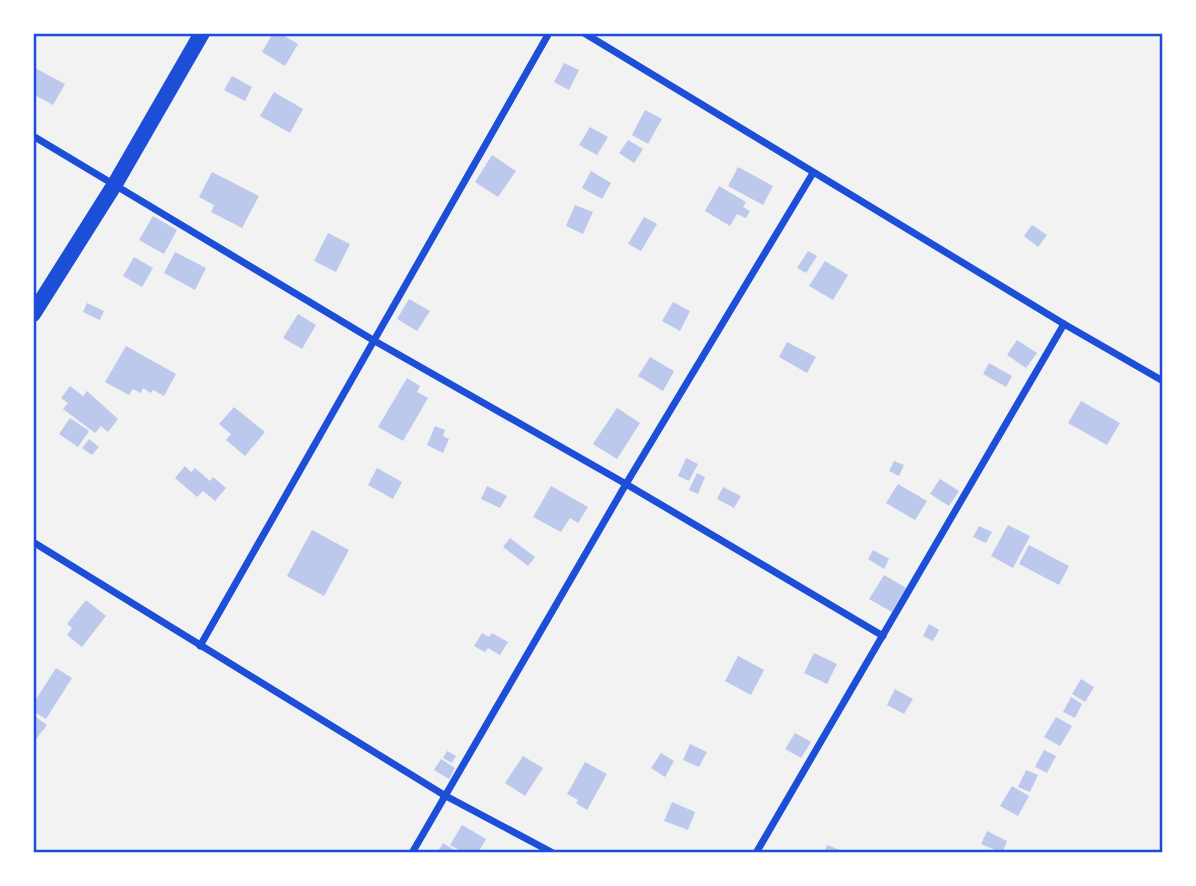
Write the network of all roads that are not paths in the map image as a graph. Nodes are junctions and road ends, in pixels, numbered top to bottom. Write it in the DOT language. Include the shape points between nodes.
graph roads {
  1 [pos="202,33"];
  2 [pos="550,33"];
  3 [pos="584,33"];
  4 [pos="33,136"];
  5 [pos="813,173"];
  6 [pos="115,184"];
  7 [pos="33,314"];
  8 [pos="1063,324"];
  9 [pos="373,340"];
  10 [pos="1163,381"];
  11 [pos="625,484"];
  12 [pos="33,542"];
  13 [pos="883,636"];
  14 [pos="200,646"];
  15 [pos="444,795"];
  16 [pos="412,853"];
  17 [pos="553,853"];
  18 [pos="756,853"];
  1 -- 6 [label="highway"];
  2 -- 9 [label="street"];
  3 -- 5 [label="street"];
  4 -- 6 [label="street"];
  5 -- 8 [label="street"];
  5 -- 11 [label="street"];
  6 -- 7 [label="highway"];
  6 -- 9 [label="street"];
  8 -- 10 [label="street"];
  8 -- 13 [label="street"];
  9 -- 11 [label="street"];
  9 -- 14 [label="street"];
  11 -- 13 [label="street"];
  11 -- 15 [label="street"];
  12 -- 14 [label="street"];
  13 -- 18 [label="street"];
  14 -- 15 [label="street"];
  15 -- 16 [label="street"];
  15 -- 17 [label="street"];
}
